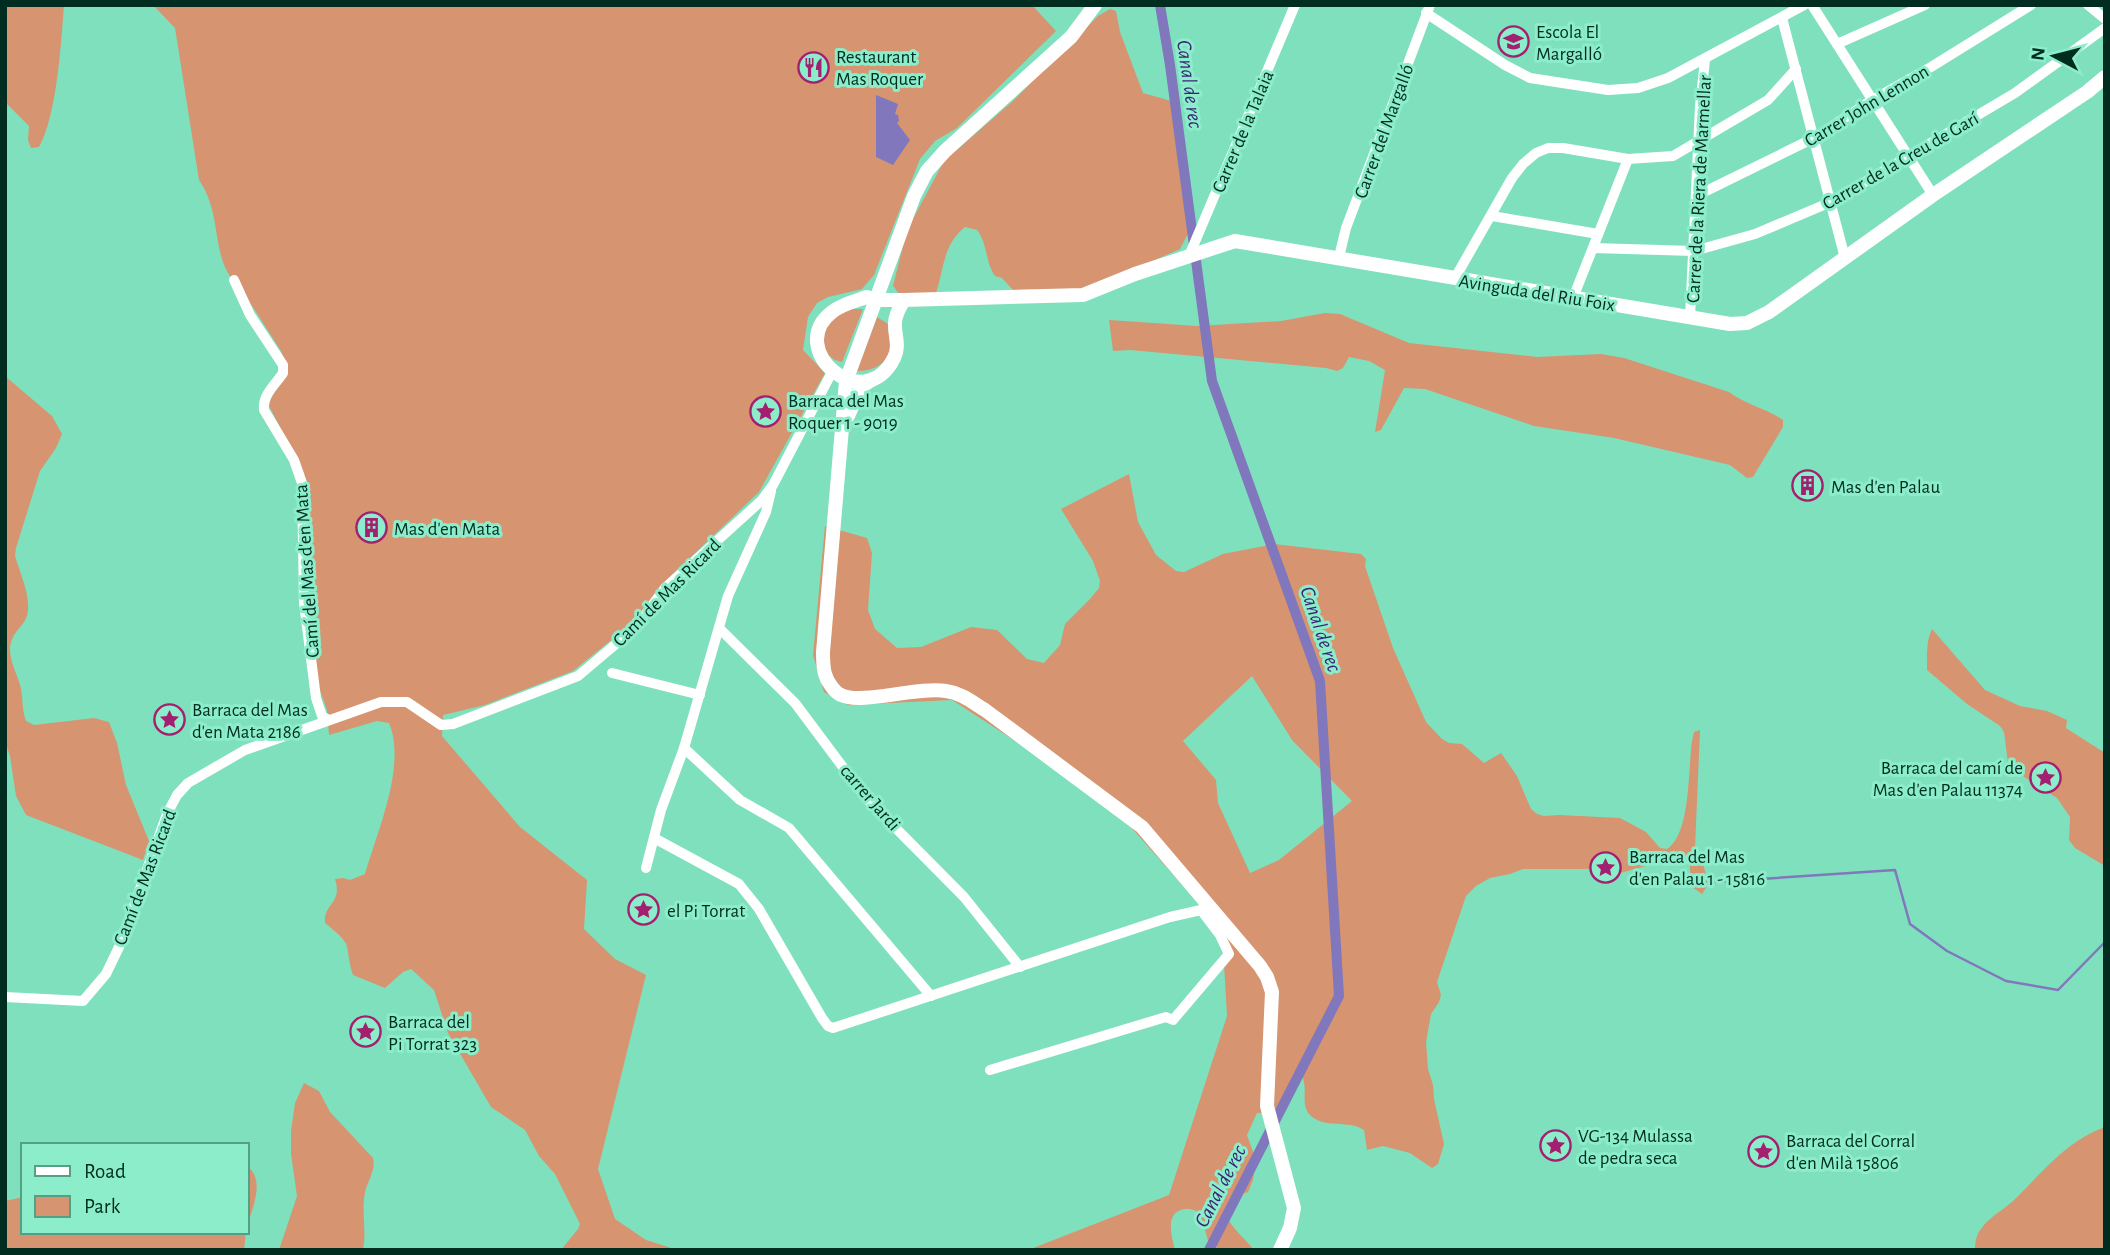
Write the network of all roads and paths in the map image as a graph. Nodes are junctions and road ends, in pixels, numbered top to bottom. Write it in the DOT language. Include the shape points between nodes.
graph roads {
  1 [pos="1095,5"];
  2 [pos="1295,5"];
  3 [pos="1804,5"];
  4 [pos="1812,5"];
  5 [pos="1925,5"];
  6 [pos="2031,5"];
  7 [pos="2088,5"];
  8 [pos="1428,9"];
  9 [pos="1782,18"];
  10 [pos="2105,19"];
  11 [pos="2105,28"];
  12 [pos="1837,44"];
  13 [pos="1705,60"];
  14 [pos="1796,69"];
  15 [pos="2105,77"];
  16 [pos="1872,100"];
  17 [pos="1814,138"];
  18 [pos="1698,141"];
  19 [pos="1908,156"];
  20 [pos="1628,159"];
  21 [pos="1933,195"];
  22 [pos="1696,196"];
  23 [pos="1831,202"];
  24 [pos="1492,216"];
  25 [pos="1598,234"];
  26 [pos="1593,248"];
  27 [pos="1694,251"];
  28 [pos="1188,256"];
  29 [pos="1339,257"];
  30 [pos="1845,258"];
  31 [pos="1455,278"];
  32 [pos="234,280"];
  33 [pos="1573,298"];
  34 [pos="875,300"];
  35 [pos="904,300"];
  36 [pos="1690,318"];
  37 [pos="894,325"];
  38 [pos="832,372"];
  39 [pos="875,378"];
  40 [pos="846,380"];
  41 [pos="841,438"];
  42 [pos="773,485"];
  43 [pos="720,629"];
  44 [pos="612,673"];
  45 [pos="700,695"];
  46 [pos="327,719"];
  47 [pos="684,748"];
  48 [pos="654,838"];
  49 [pos="646,868"];
  50 [pos="1205,907"];
  51 [pos="1020,967"];
  52 [pos="930,996"];
  53 [pos="5,997"];
  54 [pos="990,1070"];
  55 [pos="1280,1250"];
  1 -- 34 [label="street" via="1071,37 927,171"];
  2 -- 28 [label="street, Carrer de la Talaia"];
  3 -- 9 [label="street"];
  4 -- 12 [label="street"];
  5 -- 12 [label="street"];
  6 -- 16 [label="street, Carrer John Lennon"];
  7 -- 10 [label="street"];
  8 -- 13 [label="street" via="1530,78 1608,90 1637,88"];
  8 -- 29 [label="street, Carrer del Margalló"];
  9 -- 13 [label="street"];
  9 -- 14 [label="street"];
  11 -- 19 [label="street, Carrer de la Creu de Garí" via="2015,93"];
  12 -- 16 [label="street"];
  13 -- 18 [label="street, Carrer de la Riera de Marmellar"];
  14 -- 17 [label="street"];
  14 -- 18 [label="street" via="1769,100"];
  15 -- 21 [label="street, Avinguda del Riu Foix"];
  16 -- 17 [label="street, Carrer John Lennon"];
  16 -- 19 [label="street"];
  17 -- 22 [label="street, Carrer John Lennon"];
  17 -- 23 [label="street"];
  18 -- 20 [label="street" via="1673,156"];
  18 -- 22 [label="street, Carrer de la Riera de Marmellar"];
  19 -- 21 [label="street"];
  19 -- 23 [label="street, Carrer de la Creu de Garí"];
  20 -- 24 [label="street" via="1563,148 1536,153 1512,178"];
  20 -- 25 [label="street"];
  21 -- 30 [label="street, Avinguda del Riu Foix"];
  22 -- 27 [label="street, Carrer de la Riera de Marmellar"];
  23 -- 27 [label="street, Carrer de la Creu de Garí" via="1755,234"];
  23 -- 30 [label="street"];
  24 -- 25 [label="street"];
  24 -- 31 [label="street"];
  25 -- 26 [label="street"];
  26 -- 27 [label="street, Carrer de la Creu de Garí"];
  26 -- 33 [label="street"];
  27 -- 36 [label="street, Carrer de la Riera de Marmellar"];
  28 -- 29 [label="street, Avinguda del Riu Foix" via="1235,241"];
  28 -- 35 [label="street, Avinguda del Riu Foix" via="1083,295"];
  29 -- 31 [label="street, Avinguda del Riu Foix"];
  30 -- 36 [label="street, Avinguda del Riu Foix" via="1746,323"];
  31 -- 33 [label="street, Avinguda del Riu Foix"];
  32 -- 46 [label="street, Camí del Mas d'en Mata" via="282,365 283,373 263,403 302,483 304,603 316,698"];
  33 -- 36 [label="street, Avinguda del Riu Foix"];
  34 -- 35 [label="street, Avinguda del Riu Foix"];
  34 -- 37 [label="street"];
  34 -- 38 [label="street, Avinguda del Riu Foix" via="867,297 833,310 820,326 820,353"];
  34 -- 40 [label="street"];
  35 -- 37 [label="street"];
  37 -- 39 [label="street" via="895,357"];
  38 -- 40 [label="street"];
  38 -- 42 [label="street, Camí de Mas Ricard"];
  39 -- 40 [label="street"];
  39 -- 41 [label="street" via="861,387"];
  40 -- 41 [label="street"];
  41 -- 50 [label="street" via="823,652 830,685 840,695 855,698 926,690 960,695 1142,827"];
  42 -- 43 [label="street"];
  42 -- 46 [label="street, Camí de Mas Ricard" via="665,588 636,627 578,676 453,724 441,725 415,706 395,701"];
  43 -- 45 [label="street"];
  43 -- 51 [label="street, carrer Jardi" via="795,703 866,798 956,888"];
  44 -- 45 [label="street"];
  45 -- 47 [label="street"];
  46 -- 53 [label="street, Camí de Mas Ricard" via="245,750 188,783 177,795 119,947 106,974 83,1001"];
  47 -- 48 [label="street"];
  47 -- 52 [label="street" via="740,800 789,828"];
  48 -- 49 [label="street"];
  48 -- 52 [label="street" via="739,884 759,909 828,1026 834,1028"];
  50 -- 51 [label="street"];
  50 -- 54 [label="street" via="1229,954 1173,1020 1166,1017"];
  50 -- 55 [label="street" via="1260,966 1272,992 1266,1106 1294,1208"];
  51 -- 52 [label="street"];
}
